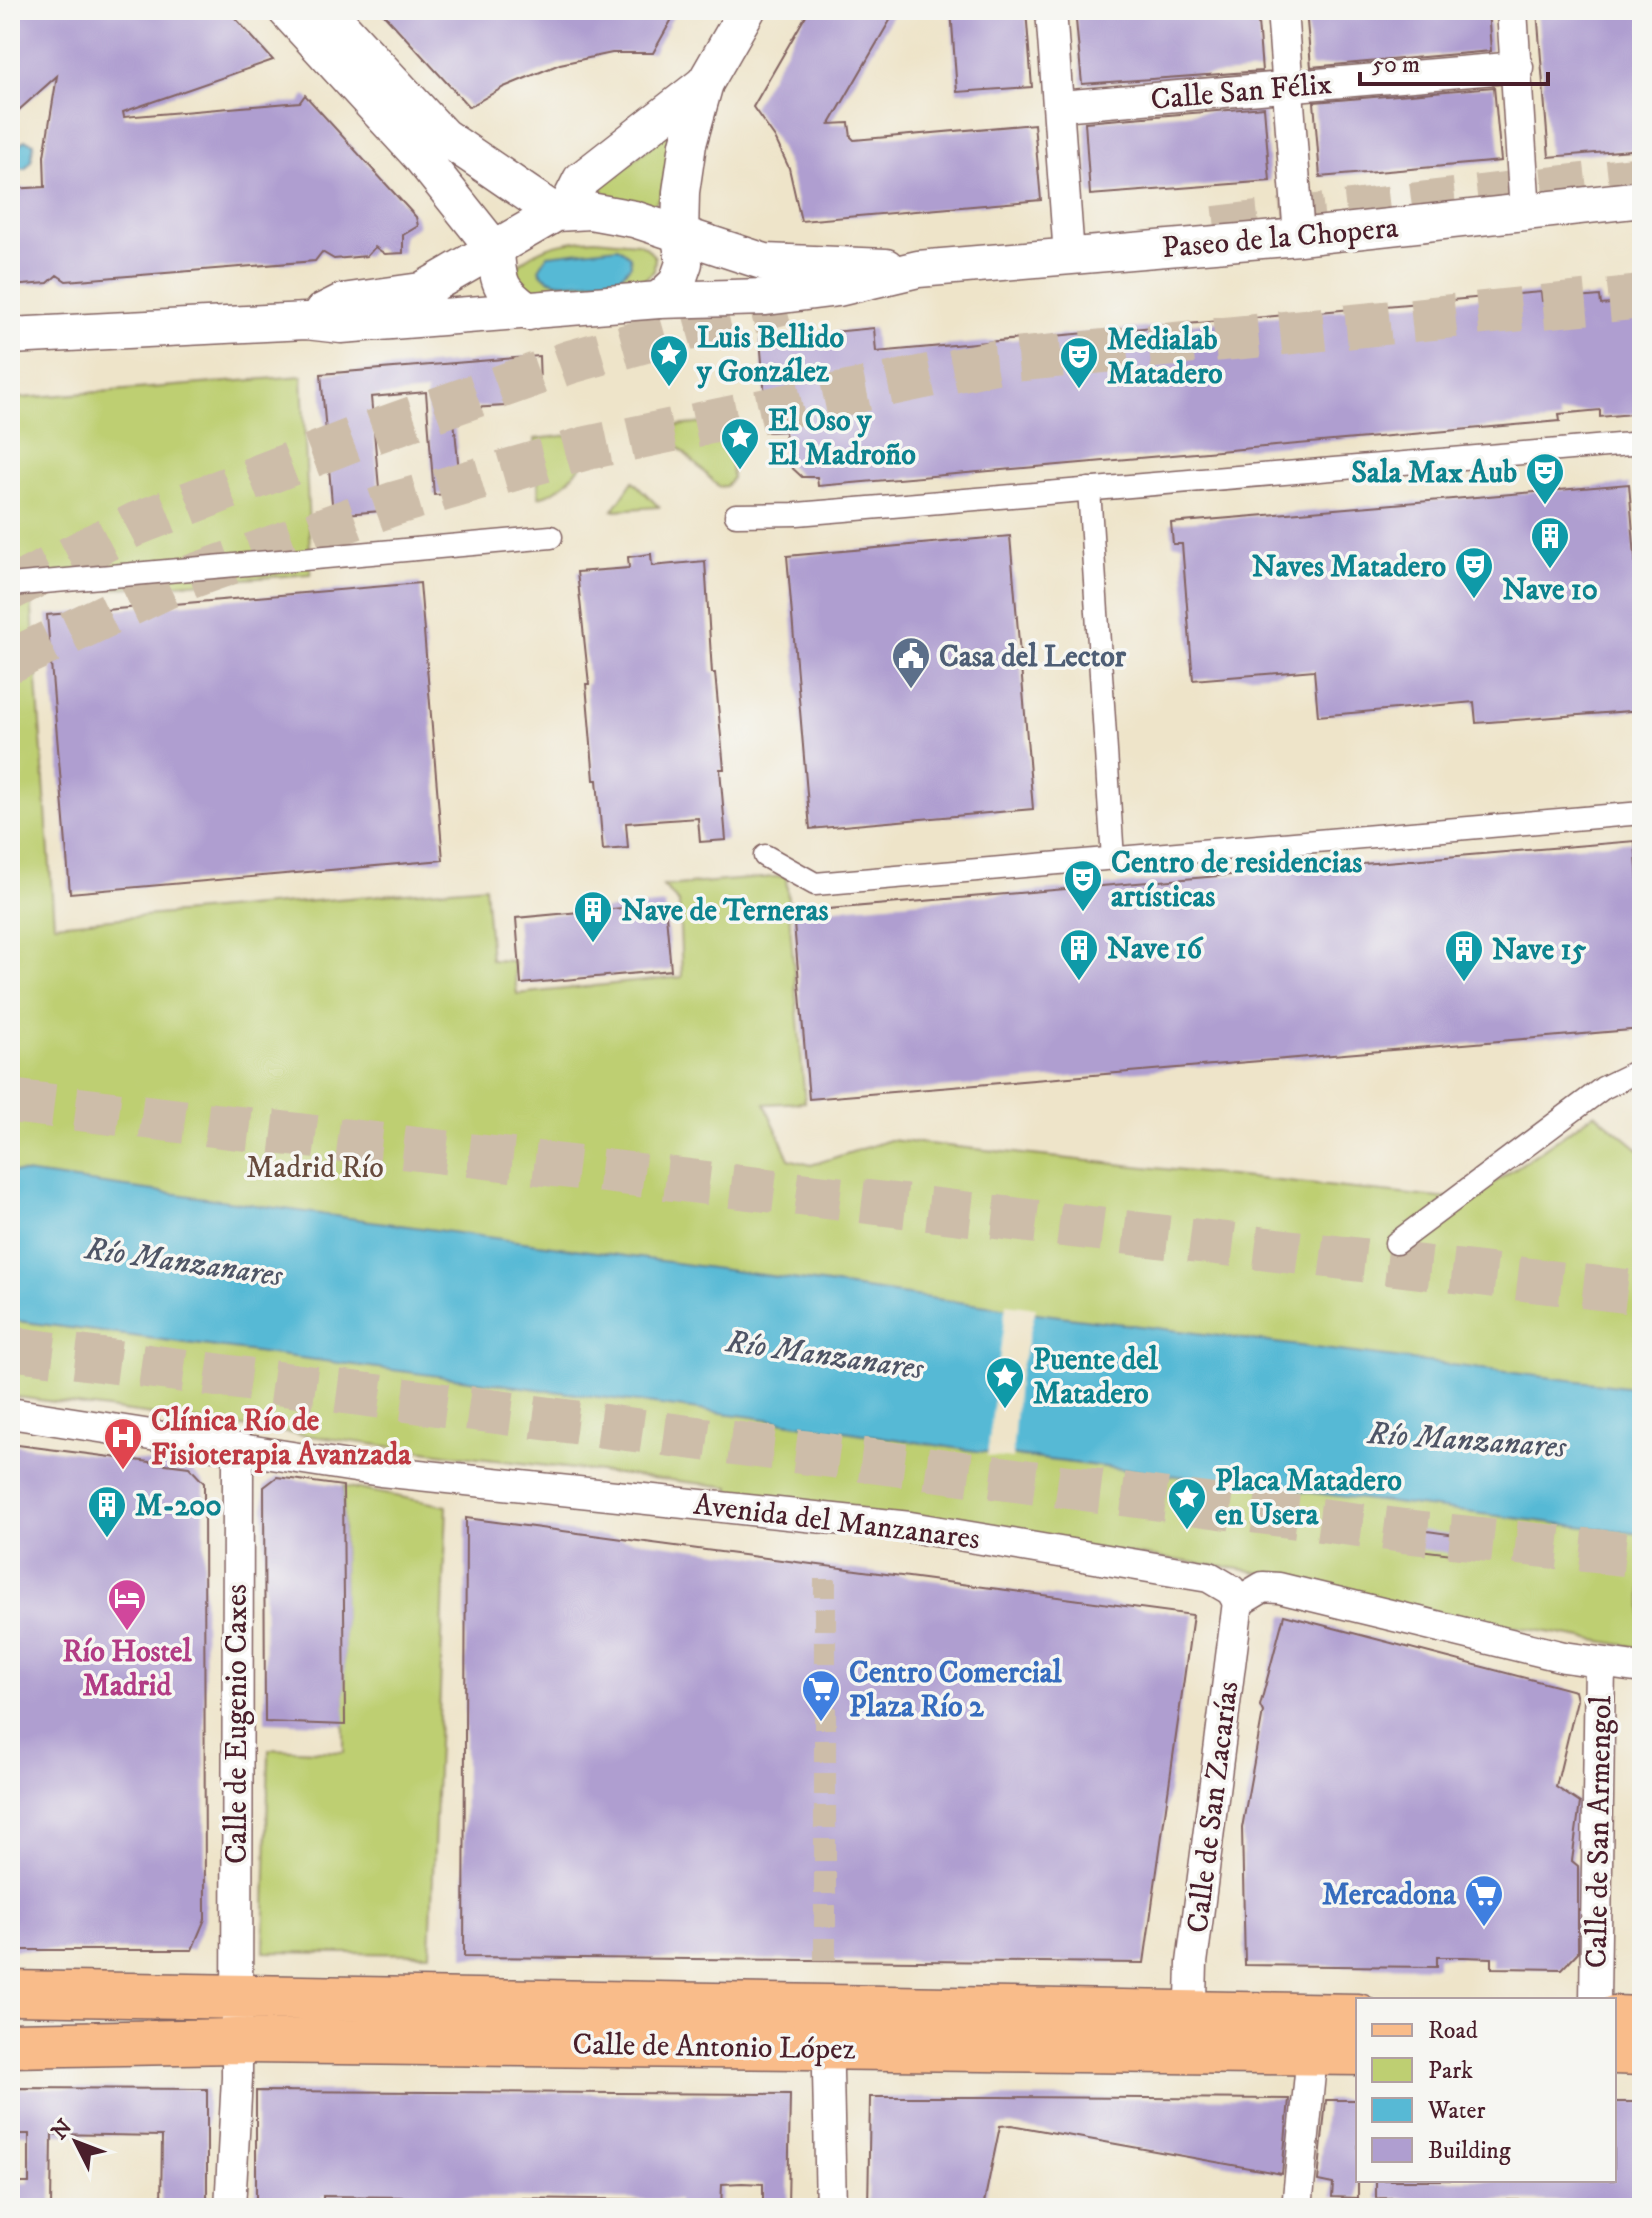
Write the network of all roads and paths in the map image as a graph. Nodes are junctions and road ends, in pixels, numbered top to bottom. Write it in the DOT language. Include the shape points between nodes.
graph roads {
  1 [pos="286,10"];
  2 [pos="326,10"];
  3 [pos="747,10"];
  4 [pos="1051,10"];
  5 [pos="1282,10"];
  6 [pos="1512,10"];
  7 [pos="1518,67"];
  8 [pos="705,83"];
  9 [pos="1288,87"];
  10 [pos="1060,106"];
  11 [pos="1642,199"];
  12 [pos="1525,212"];
  13 [pos="560,213"];
  14 [pos="680,236"];
  15 [pos="1299,237"];
  16 [pos="496,251"];
  17 [pos="1069,256"];
  18 [pos="918,269"];
  19 [pos="659,300"];
  20 [pos="529,312"];
  21 [pos="306,321"];
  22 [pos="10,336"];
  23 [pos="1642,443"];
  24 [pos="1089,489"];
  25 [pos="736,515"];
  26 [pos="551,537"];
  27 [pos="10,585"];
  28 [pos="1642,813"];
  29 [pos="765,856"];
  30 [pos="1113,859"];
  31 [pos="1642,1069"];
  32 [pos="1396,1243"];
  33 [pos="10,1413"];
  34 [pos="238,1451"];
  35 [pos="1237,1609"];
  36 [pos="1600,1664"];
  37 [pos="1642,1668"];
  38 [pos="10,1993"];
  39 [pos="238,1997"];
  40 [pos="1595,1998"];
  41 [pos="1356,2016"];
  42 [pos="1616,2018"];
  43 [pos="1642,2019"];
  44 [pos="827,2027"];
  45 [pos="1190,2031"];
  46 [pos="237,2041"];
  47 [pos="10,2045"];
  48 [pos="1616,2052"];
  49 [pos="1312,2053"];
  50 [pos="1356,2053"];
  51 [pos="1642,2053"];
  52 [pos="230,2208"];
  53 [pos="831,2208"];
  54 [pos="1297,2208"];
  1 -- 16 [label="street" via="422,158"];
  2 -- 13 [label="street" via="443,136"];
  3 -- 8 [label="street"];
  4 -- 10 [label="street"];
  5 -- 9 [label="street"];
  6 -- 7 [label="street"];
  7 -- 9 [label="street, Calle San Félix"];
  7 -- 12 [label="street"];
  8 -- 13 [label="street" via="581,180"];
  8 -- 14 [label="street" via="688,144"];
  9 -- 10 [label="street, Calle San Félix"];
  9 -- 15 [label="street"];
  10 -- 17 [label="street"];
  11 -- 12 [label="street, Paseo de la Chopera"];
  12 -- 15 [label="street, Paseo de la Chopera"];
  13 -- 14 [label="street, Paseo de la Chopera" via="590,211 634,219"];
  13 -- 16 [label="street"];
  14 -- 18 [label="street, Paseo de la Chopera" via="765,262"];
  14 -- 19 [label="street" via="684,263 677,283"];
  15 -- 17 [label="street, Paseo de la Chopera"];
  16 -- 20 [label="street" via="504,293"];
  16 -- 21 [label="street" via="421,291 342,302"];
  17 -- 18 [label="street, Paseo de la Chopera"];
  18 -- 19 [label="street, Paseo de la Chopera" via="838,288 766,297"];
  19 -- 20 [label="street, Paseo de la Chopera"];
  20 -- 21 [label="street" via="341,325"];
  21 -- 22 [label="street"];
  23 -- 24 [label="street"];
  24 -- 25 [label="street"];
  24 -- 30 [label="street"];
  26 -- 27 [label="street"];
  28 -- 30 [label="street"];
  29 -- 30 [label="street" via="815,884"];
  31 -- 32 [label="street" via="1603,1088"];
  33 -- 34 [label="street, Avenida del Manzanares"];
  34 -- 35 [label="street, Avenida del Manzanares" via="418,1476 910,1527 1209,1577 1231,1590"];
  34 -- 39 [label="street, Calle de Eugenio Caxes"];
  35 -- 36 [label="street" via="1263,1587 1279,1588"];
  35 -- 45 [label="street, Calle de San Zacarías" via="1192,1963"];
  36 -- 37 [label="street"];
  36 -- 40 [label="street, Calle de San Armengol"];
  38 -- 39 [label="main road, Calle de Antonio López"];
  39 -- 44 [label="main road, Calle de Antonio López"];
  39 -- 46 [label="street"];
  41 -- 45 [label="main road, Calle de Antonio López"];
  42 -- 43 [label="main road"];
  44 -- 45 [label="main road, Calle de Antonio López"];
  44 -- 46 [label="main road, Calle de Antonio López"];
  44 -- 53 [label="street"];
  45 -- 49 [label="main road, Calle de Antonio López"];
  46 -- 47 [label="main road, Calle de Antonio López"];
  46 -- 52 [label="street"];
  48 -- 51 [label="main road"];
  49 -- 50 [label="main road, Calle de Antonio López"];
  49 -- 54 [label="street"];
}
